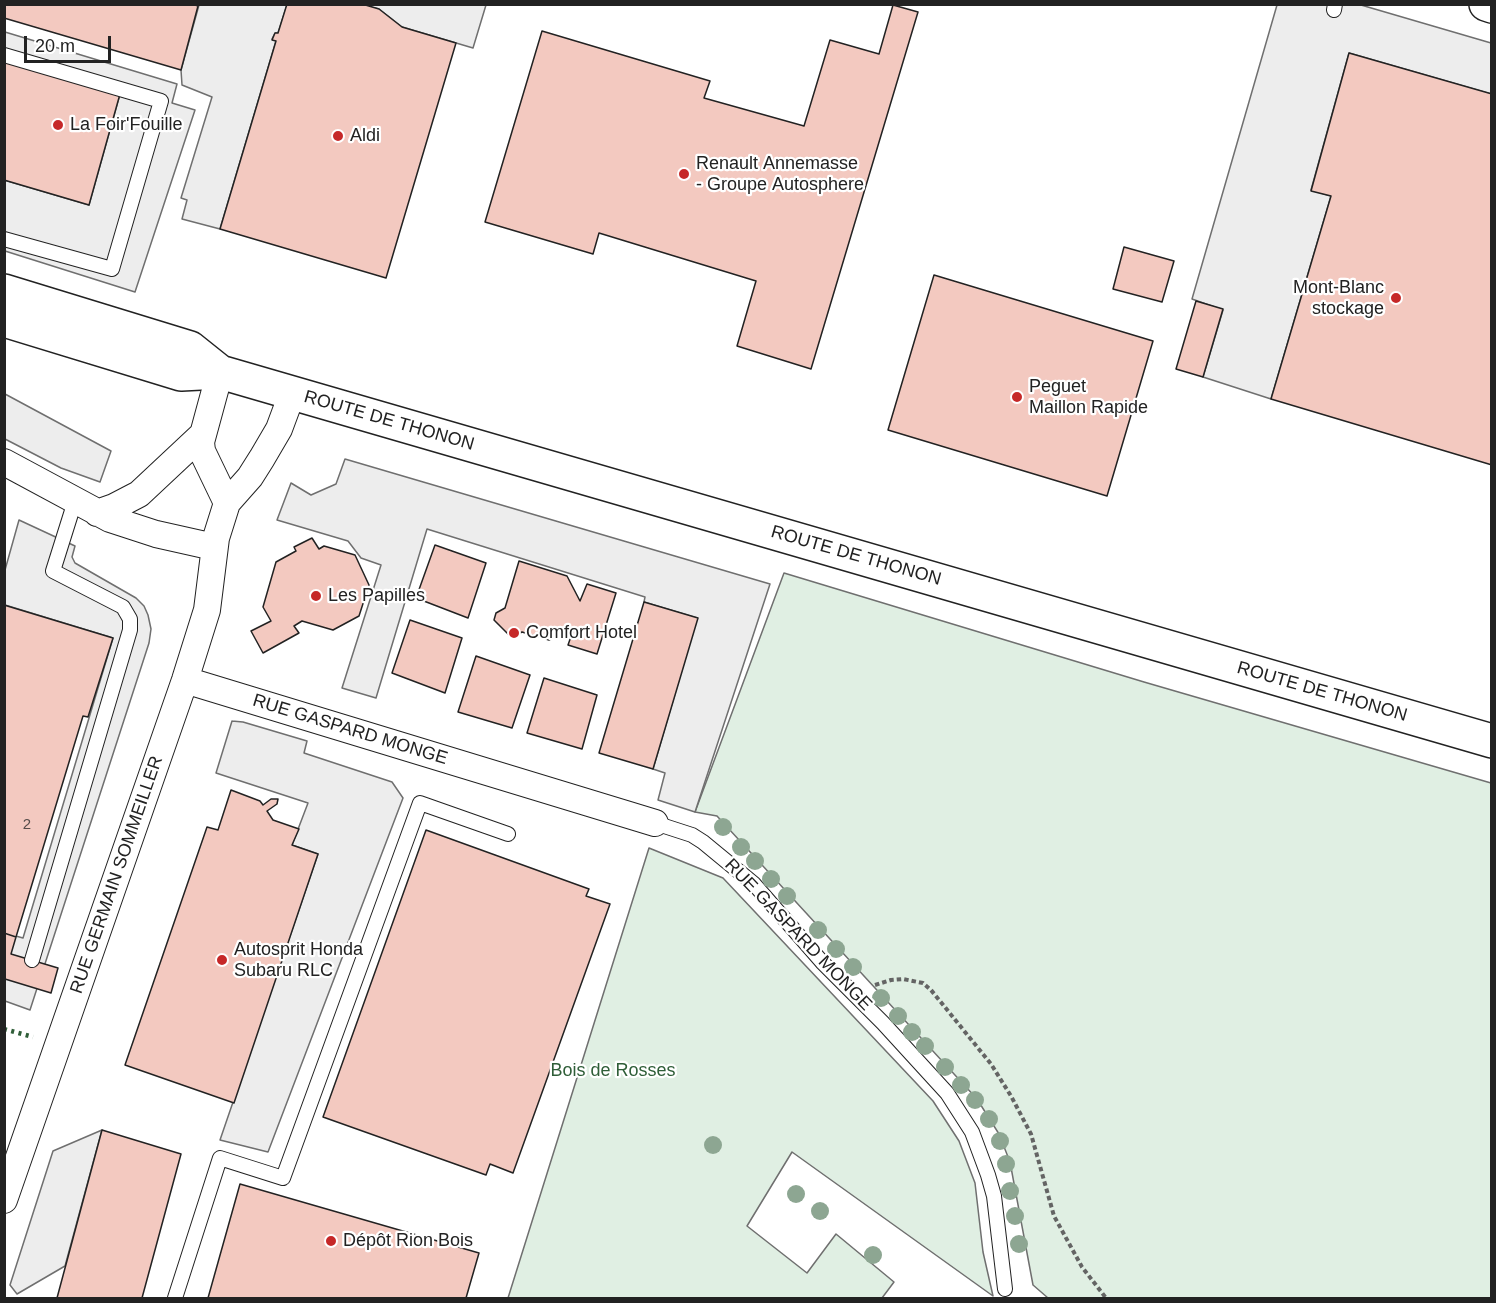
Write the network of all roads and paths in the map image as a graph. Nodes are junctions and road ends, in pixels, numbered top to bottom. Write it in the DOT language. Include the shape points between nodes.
graph roads {
  1 [pos="1486,4"];
  2 [pos="1491,6"];
  3 [pos="4,55"];
  4 [pos="4,239"];
  5 [pos="4,291"];
  6 [pos="4,320"];
  7 [pos="220,372"];
  8 [pos="292,393"];
  9 [pos="202,435"];
  10 [pos="4,462"];
  11 [pos="227,503"];
  12 [pos="86,507"];
  13 [pos="214,547"];
  14 [pos="185,680"];
  15 [pos="1491,741"];
  16 [pos="655,823"];
  17 [pos="508,834"];
  18 [pos="32,960"];
  19 [pos="858,998"];
  20 [pos="4,1200"];
  21 [pos="1005,1288"];
  22 [pos="175,1299"];
  23 [pos="1106,1299"];
  1 -- 2 [label="main road"];
  3 -- 4 [label="lane" via="161,101 112,269"];
  5 -- 7 [label="main road, ROUTE DE THONON" via="190,348"];
  6 -- 7 [label="main road, ROUTE DE THONON" via="181,374"];
  7 -- 8 [label="main road, ROUTE DE THONON"];
  7 -- 9 [label="street"];
  8 -- 11 [label="street, RUE GERMAIN SOMMEILLER" via="279,429 262,458"];
  8 -- 15 [label="main road, ROUTE DE THONON"];
  9 -- 11 [label="street" via="202,451"];
  9 -- 12 [label="street" via="138,494 114,507"];
  10 -- 12 [label="street"];
  11 -- 13 [label="street, RUE GERMAIN SOMMEILLER"];
  12 -- 13 [label="street" via="148,532"];
  12 -- 18 [label="lane" via="52,571 123,608 130,619 130,630"];
  13 -- 14 [label="street, RUE GERMAIN SOMMEILLER" via="207,610"];
  14 -- 16 [label="street, RUE GASPARD MONGE"];
  14 -- 20 [label="street, RUE GERMAIN SOMMEILLER"];
  16 -- 19 [label="lane, RUE GASPARD MONGE" via="692,836 723,857 754,884"];
  17 -- 22 [label="lane" via="420,803 284,1178 220,1158"];
  19 -- 21 [label="lane, RUE GASPARD MONGE" via="943,1088 972,1132 994,1196"];
  19 -- 23 [label="path" via="878,983 891,980 915,980 931,990 991,1064 1011,1096 1030,1134 1054,1216 1082,1267"];
}
